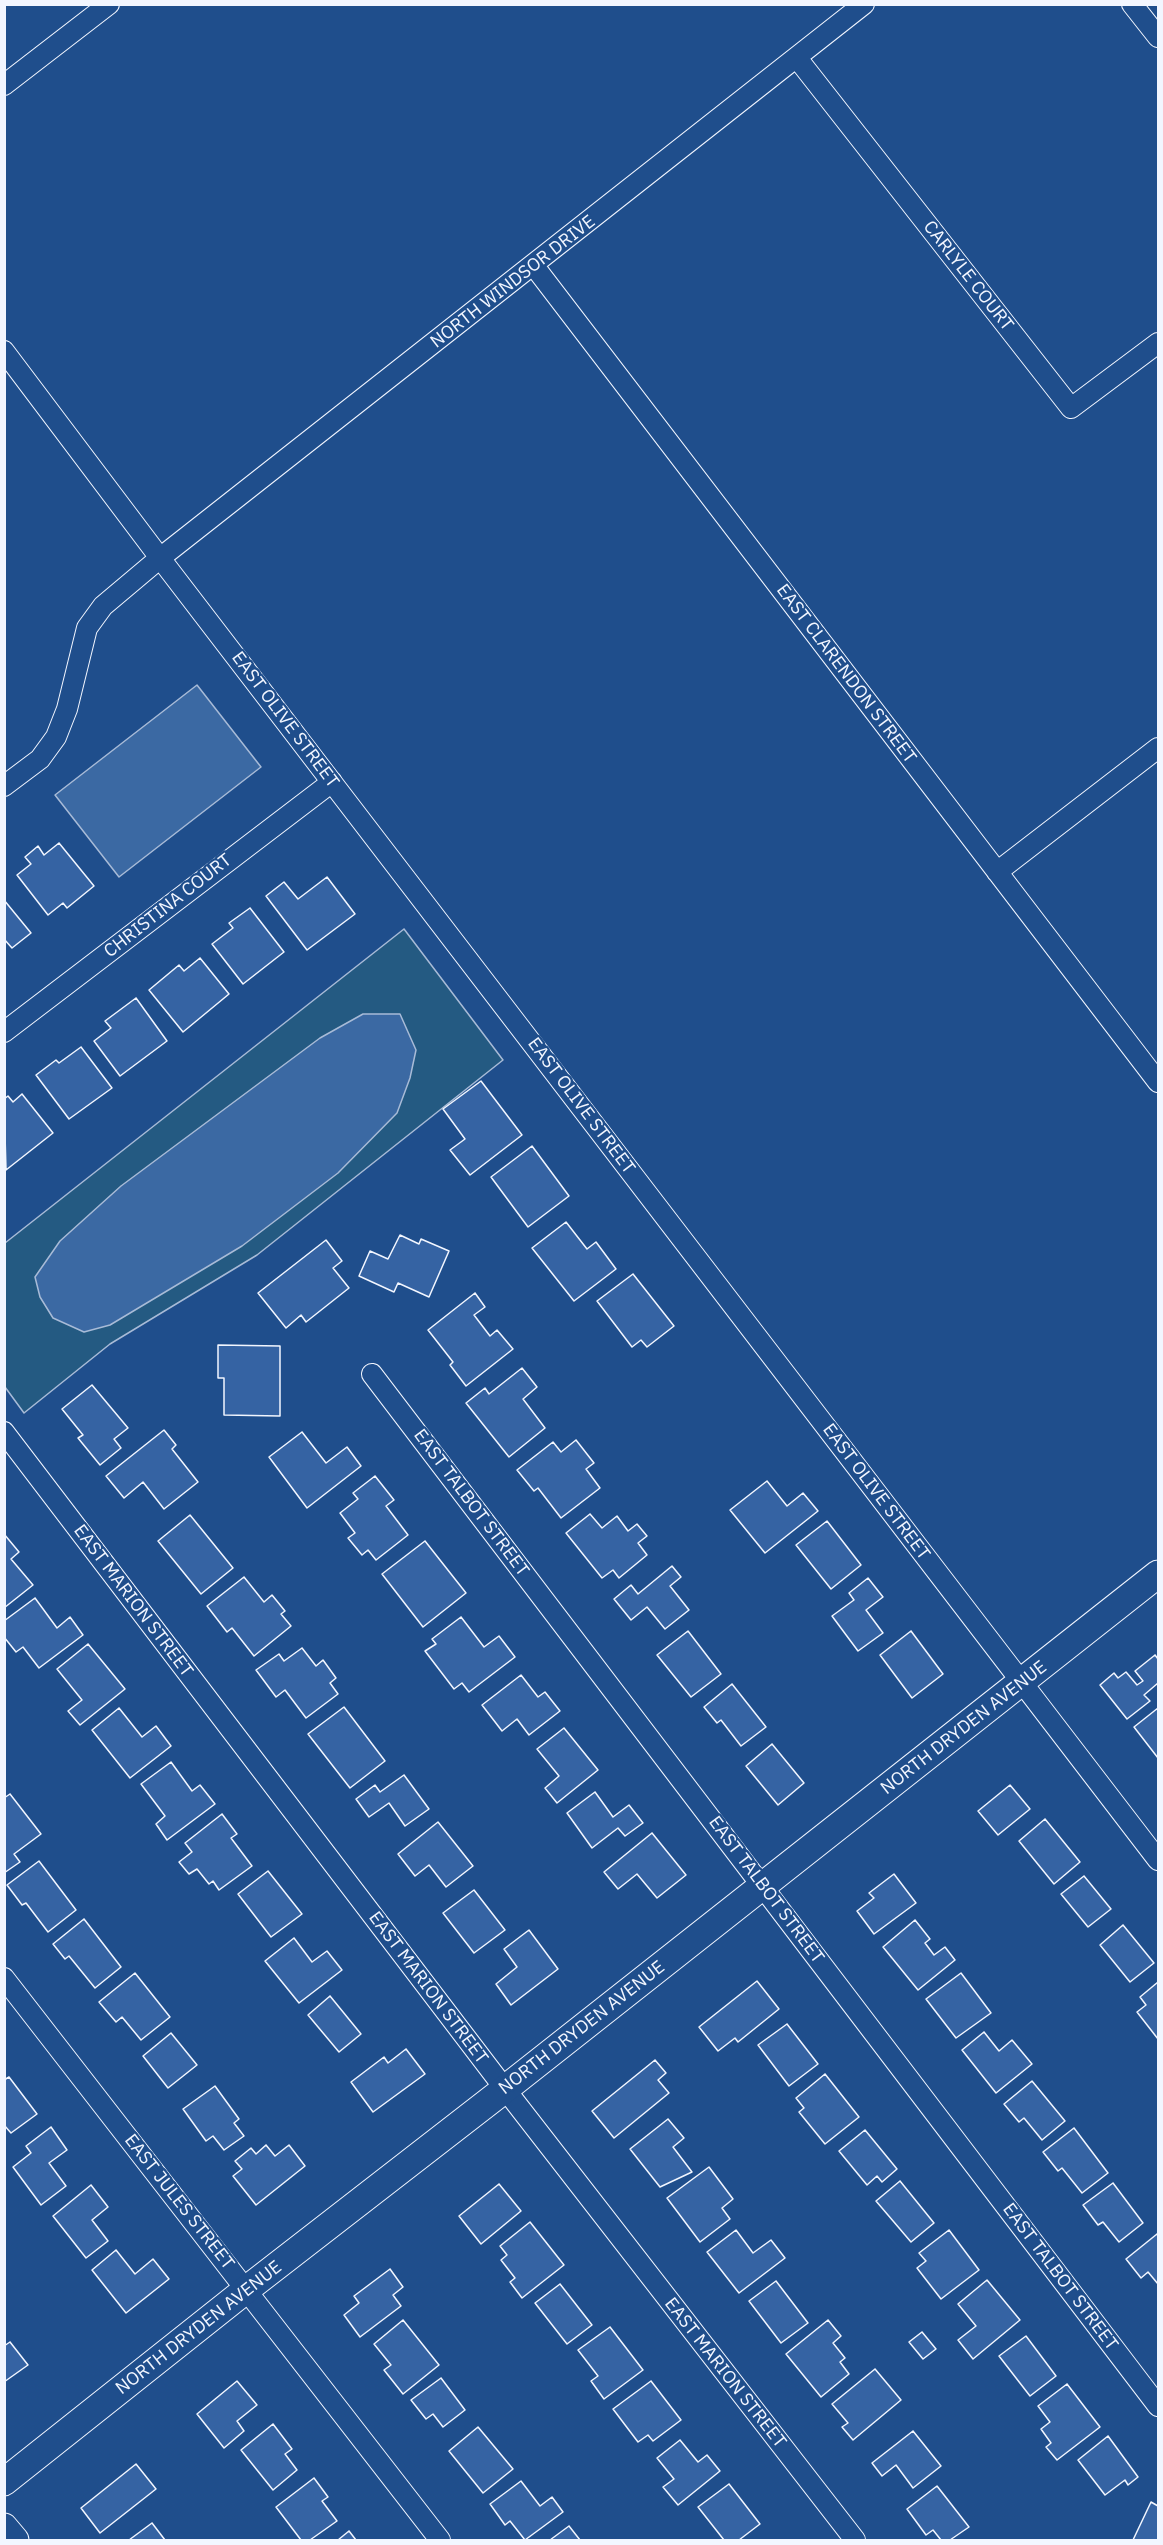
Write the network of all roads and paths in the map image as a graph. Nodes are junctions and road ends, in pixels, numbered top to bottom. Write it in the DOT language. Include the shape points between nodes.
graph roads {
  1 [pos="109,4"];
  2 [pos="864,4"];
  3 [pos="1132,4"];
  4 [pos="1158,38"];
  5 [pos="797,58"];
  6 [pos="4,85"];
  7 [pos="534,266"];
  8 [pos="1158,343"];
  9 [pos="4,351"];
  10 [pos="160,558"];
  11 [pos="1158,748"];
  12 [pos="332,782"];
  13 [pos="4,786"];
  14 [pos="997,872"];
  15 [pos="4,1032"];
  16 [pos="1158,1082"];
  17 [pos="372,1374"];
  18 [pos="4,1432"];
  19 [pos="1158,1574"];
  20 [pos="1022,1682"];
  21 [pos="1158,1860"];
  22 [pos="762,1886"];
  23 [pos="4,1977"];
  24 [pos="505,2089"];
  25 [pos="247,2289"];
  26 [pos="1158,2406"];
  27 [pos="4,2482"];
  28 [pos="4,2527"];
  29 [pos="15,2541"];
  30 [pos="440,2541"];
  31 [pos="855,2541"];
  1 -- 6 [label="street"];
  2 -- 5 [label="street, NORTH WINDSOR DRIVE"];
  3 -- 4 [label="street"];
  5 -- 7 [label="street, NORTH WINDSOR DRIVE"];
  5 -- 8 [label="street, CARLYLE COURT" via="1071,408"];
  7 -- 10 [label="street, NORTH WINDSOR DRIVE"];
  7 -- 14 [label="street, EAST CLARENDON STREET"];
  9 -- 10 [label="street, EAST OLIVE STREET"];
  10 -- 12 [label="street, EAST OLIVE STREET"];
  10 -- 13 [label="street, NORTH WINDSOR DRIVE" via="103,606 87,628 56,737 40,759"];
  11 -- 14 [label="street"];
  12 -- 15 [label="street, CHRISTINA COURT"];
  12 -- 20 [label="street, EAST OLIVE STREET"];
  14 -- 16 [label="street, EAST CLARENDON STREET"];
  17 -- 22 [label="street, EAST TALBOT STREET"];
  18 -- 24 [label="street, EAST MARION STREET"];
  19 -- 20 [label="street, NORTH DRYDEN AVENUE"];
  20 -- 21 [label="street, EAST OLIVE STREET"];
  20 -- 22 [label="street, NORTH DRYDEN AVENUE"];
  22 -- 24 [label="street, NORTH DRYDEN AVENUE"];
  22 -- 26 [label="street, EAST TALBOT STREET"];
  23 -- 25 [label="street, EAST JULES STREET"];
  24 -- 25 [label="street, NORTH DRYDEN AVENUE"];
  24 -- 31 [label="street, EAST MARION STREET"];
  25 -- 27 [label="street, NORTH DRYDEN AVENUE"];
  25 -- 30 [label="street, EAST JULES STREET"];
  28 -- 29 [label="street"];
}
